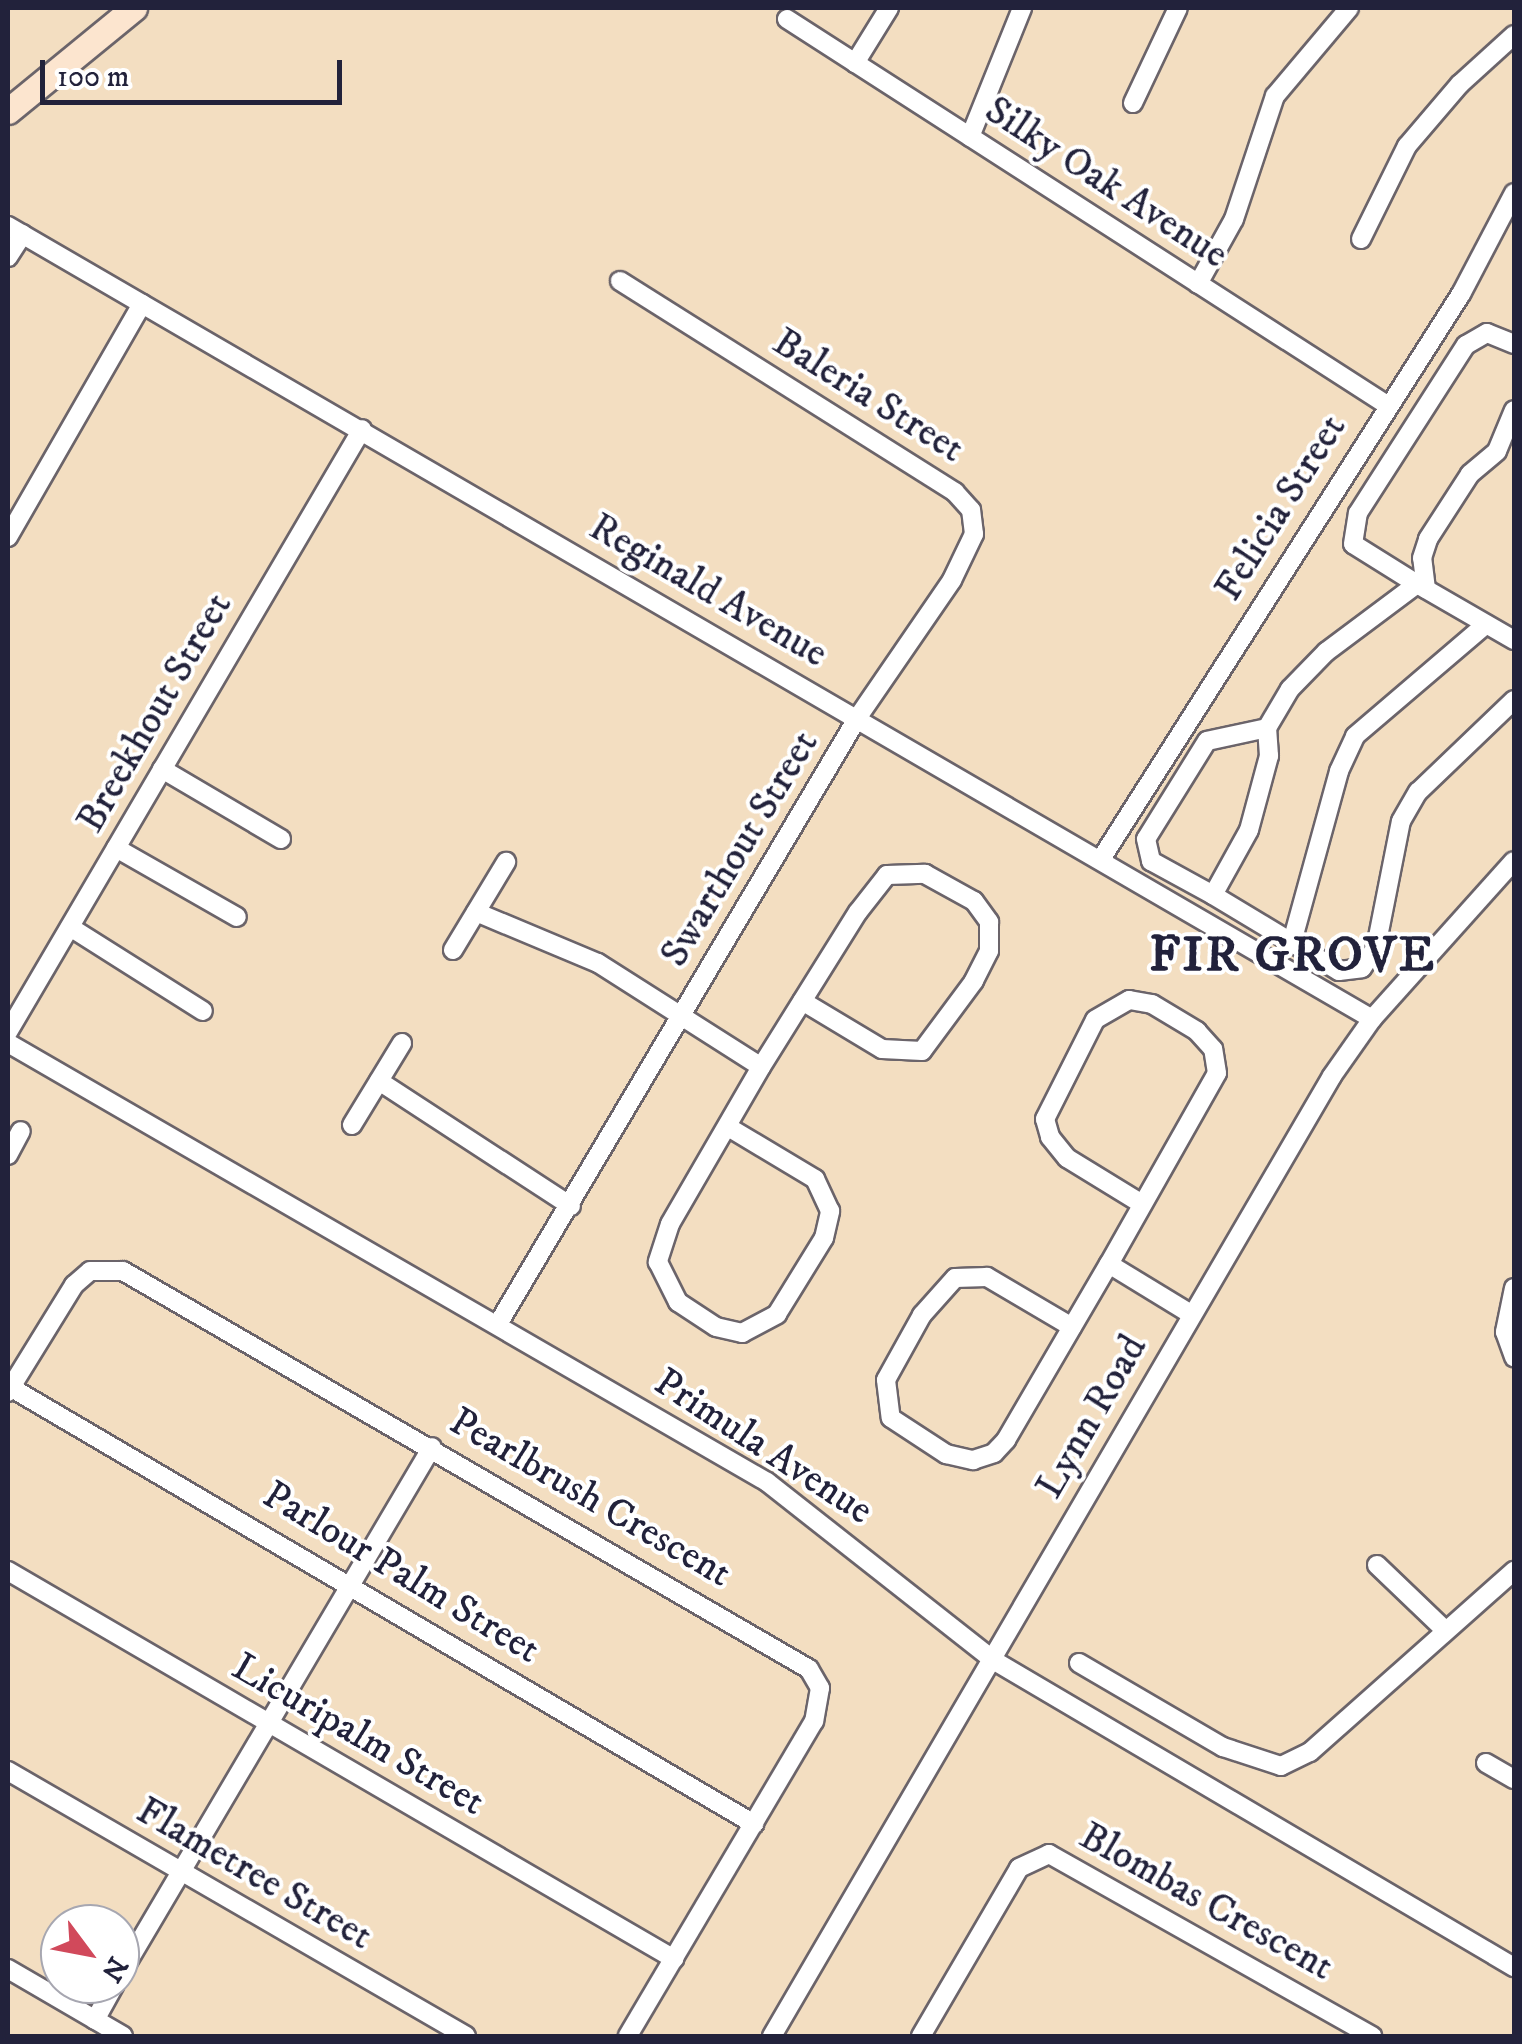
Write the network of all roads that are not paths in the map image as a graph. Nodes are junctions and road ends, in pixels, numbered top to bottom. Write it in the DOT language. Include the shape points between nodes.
graph roads {
  1 [pos="134,8"];
  2 [pos="889,8"];
  3 [pos="1022,8"];
  4 [pos="1178,8"];
  5 [pos="1349,8"];
  6 [pos="787,19"];
  7 [pos="1514,35"];
  8 [pos="855,63"];
  9 [pos="1133,103"];
  10 [pos="8,111"];
  11 [pos="970,137"];
  12 [pos="1514,192"];
  13 [pos="15,230"];
  14 [pos="1361,240"];
  15 [pos="8,257"];
  16 [pos="620,281"];
  17 [pos="1198,284"];
  18 [pos="142,304"];
  19 [pos="1514,344"];
  20 [pos="1387,406"];
  21 [pos="1514,410"];
  22 [pos="362,429"];
  23 [pos="8,536"];
  24 [pos="1421,586"];
  25 [pos="1486,624"];
  26 [pos="1514,640"];
  27 [pos="1514,700"];
  28 [pos="858,717"];
  29 [pos="1267,728"];
  30 [pos="162,769"];
  31 [pos="281,839"];
  32 [pos="116,848"];
  33 [pos="1102,859"];
  34 [pos="1514,861"];
  35 [pos="506,862"];
  36 [pos="1213,896"];
  37 [pos="476,912"];
  38 [pos="237,918"];
  39 [pos="70,926"];
  40 [pos="1292,942"];
  41 [pos="453,950"];
  42 [pos="802,1001"];
  43 [pos="204,1011"];
  44 [pos="682,1016"];
  45 [pos="1372,1019"];
  46 [pos="8,1032"];
  47 [pos="8,1043"];
  48 [pos="402,1043"];
  49 [pos="761,1066"];
  50 [pos="379,1081"];
  51 [pos="352,1125"];
  52 [pos="728,1128"];
  53 [pos="21,1131"];
  54 [pos="8,1154"];
  55 [pos="1142,1204"];
  56 [pos="570,1206"];
  57 [pos="1109,1264"];
  58 [pos="1514,1288"];
  59 [pos="1191,1314"];
  60 [pos="498,1324"];
  61 [pos="1072,1327"];
  62 [pos="1514,1357"];
  63 [pos="9,1390"];
  64 [pos="432,1447"];
  65 [pos="1377,1565"];
  66 [pos="8,1570"];
  67 [pos="1514,1570"];
  68 [pos="348,1581"];
  69 [pos="1446,1631"];
  70 [pos="993,1660"];
  71 [pos="1079,1664"];
  72 [pos="266,1723"];
  73 [pos="1486,1763"];
  74 [pos="8,1772"];
  75 [pos="1514,1780"];
  76 [pos="754,1824"];
  77 [pos="177,1871"];
  78 [pos="140,1938"];
  79 [pos="674,1959"];
  80 [pos="1514,1966"];
  81 [pos="8,1968"];
  82 [pos="104,2004"];
  83 [pos="95,2020"];
  84 [pos="123,2036"];
  85 [pos="466,2036"];
  86 [pos="628,2036"];
  87 [pos="772,2036"];
  88 [pos="921,2036"];
  89 [pos="1372,2036"];
  1 -- 10 [label="street"];
  2 -- 8 [label="street"];
  3 -- 11 [label="street"];
  4 -- 9 [label="street"];
  5 -- 17 [label="street" via="1275,96 1234,219"];
  6 -- 8 [label="street, Silky Oak Avenue"];
  7 -- 14 [label="street" via="1407,146"];
  8 -- 11 [label="street, Silky Oak Avenue"];
  11 -- 17 [label="street, Silky Oak Avenue"];
  12 -- 20 [label="street, Felicia Street" via="1461,294"];
  13 -- 15 [label="street"];
  13 -- 18 [label="street, Reginald Avenue"];
  16 -- 28 [label="street, Baleria Street" via="954,492 971,510 970,548"];
  17 -- 20 [label="street, Silky Oak Avenue"];
  18 -- 22 [label="street, Reginald Avenue"];
  18 -- 23 [label="street"];
  19 -- 24 [label="street" via="1488,333 1466,345 1358,513 1353,544"];
  20 -- 33 [label="street, Felicia Street"];
  21 -- 24 [label="street" via="1496,451 1470,474 1428,539"];
  22 -- 28 [label="street, Reginald Avenue"];
  22 -- 30 [label="street, Breekhout Street"];
  24 -- 25 [label="street"];
  24 -- 29 [label="street" via="1326,652 1290,689"];
  25 -- 26 [label="street"];
  25 -- 40 [label="street" via="1355,736 1339,771"];
  27 -- 40 [label="street" via="1418,792 1401,821 1370,961 1340,971"];
  28 -- 33 [label="street, Reginald Avenue"];
  28 -- 44 [label="street, Swarthout Street"];
  29 -- 36 [label="street" via="1268,756 1250,830"];
  29 -- 36 [label="street" via="1207,740 1146,839 1151,861"];
  30 -- 31 [label="street"];
  30 -- 32 [label="street, Breekhout Street"];
  32 -- 38 [label="street"];
  32 -- 39 [label="street, Breekhout Street"];
  33 -- 45 [label="street, Reginald Avenue"];
  34 -- 45 [label="street, Lynn Road"];
  35 -- 37 [label="street"];
  36 -- 40 [label="street"];
  37 -- 41 [label="street"];
  37 -- 44 [label="street, Swarthout Street" via="572,949"];
  39 -- 43 [label="street"];
  39 -- 46 [label="street, Breekhout Street"];
  42 -- 42 [label="street" via="888,875 925,874 974,901 990,922 989,951 974,981 922,1051 882,1050"];
  42 -- 49 [label="street"];
  44 -- 49 [label="street"];
  44 -- 56 [label="street, Swarthout Street"];
  45 -- 59 [label="street, Lynn Road"];
  47 -- 60 [label="street, Primula Avenue"];
  48 -- 50 [label="street"];
  49 -- 52 [label="street"];
  50 -- 51 [label="street"];
  50 -- 56 [label="street"];
  52 -- 52 [label="street" via="670,1224 658,1262 659,1276 678,1302 716,1327 742,1333 777,1314 812,1262 830,1211 815,1179"];
  53 -- 54 [label="street"];
  55 -- 55 [label="street" via="1067,1158 1046,1120 1095,1020 1128,1000 1152,1004 1197,1031 1216,1061 1212,1088"];
  55 -- 57 [label="street"];
  56 -- 60 [label="street, Swarthout Street"];
  57 -- 59 [label="street"];
  57 -- 61 [label="street"];
  58 -- 62 [label="street" via="1505,1332"];
  59 -- 70 [label="street, Lynn Road"];
  60 -- 70 [label="street, Primula Avenue" via="767,1482"];
  61 -- 61 [label="street" via="994,1452 973,1460 946,1454 891,1418 886,1380 922,1315 955,1278 987,1277"];
  63 -- 64 [label="street, Pearlbrush Crescent" via="60,1302 90,1271 108,1268 140,1278"];
  63 -- 68 [label="street, Parlour Palm Street"];
  64 -- 68 [label="street"];
  64 -- 76 [label="street, Pearlbrush Crescent" via="809,1669 820,1688 818,1710"];
  65 -- 69 [label="street"];
  66 -- 72 [label="street, Licuripalm Street"];
  67 -- 69 [label="street"];
  68 -- 72 [label="street"];
  68 -- 76 [label="street, Parlour Palm Street"];
  69 -- 71 [label="street" via="1310,1752 1280,1766 1224,1747"];
  70 -- 80 [label="street, Primula Avenue"];
  70 -- 87 [label="street, Lynn Road"];
  72 -- 77 [label="street"];
  72 -- 79 [label="street, Licuripalm Street"];
  73 -- 75 [label="street"];
  74 -- 77 [label="street, Flametree Street"];
  76 -- 79 [label="street, Pearlbrush Crescent"];
  77 -- 78 [label="street"];
  77 -- 85 [label="street, Flametree Street"];
  79 -- 86 [label="street, Pearlbrush Crescent"];
  81 -- 83 [label="street"];
  82 -- 83 [label="street"];
  83 -- 84 [label="street"];
  88 -- 89 [label="street, Blombas Crescent" via="1019,1868 1049,1854"];
}
